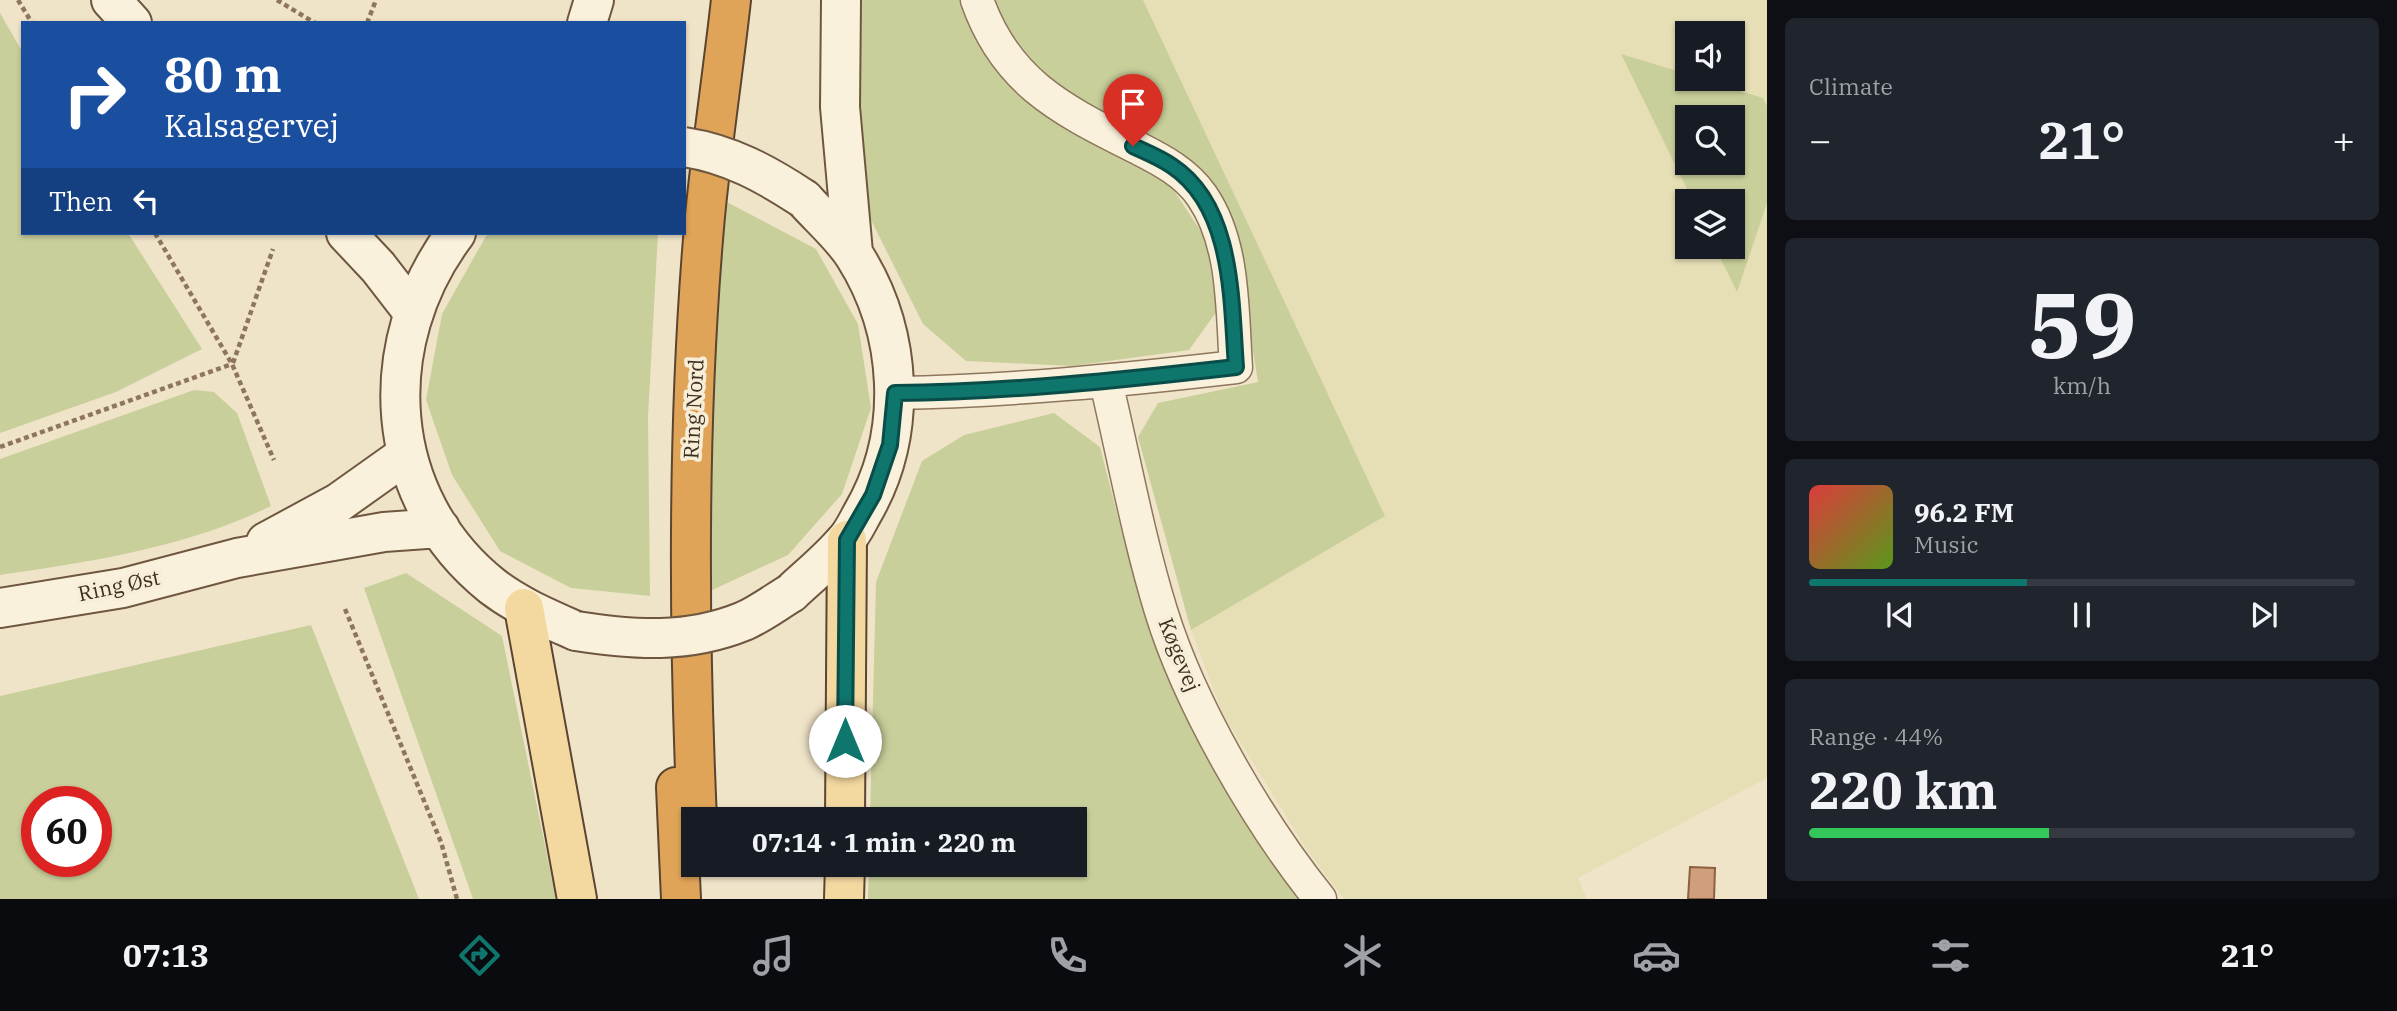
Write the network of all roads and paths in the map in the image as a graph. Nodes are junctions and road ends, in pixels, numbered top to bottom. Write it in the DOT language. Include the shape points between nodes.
graph roads {
  1 [pos="18,0"];
  2 [pos="111,0"];
  3 [pos="277,0"];
  4 [pos="376,0"];
  5 [pos="594,0"];
  6 [pos="709,0"];
  7 [pos="731,0"];
  8 [pos="841,0"];
  9 [pos="977,0"];
  10 [pos="31,21"];
  11 [pos="130,21"];
  12 [pos="312,21"];
  13 [pos="368,21"];
  14 [pos="588,21"];
  15 [pos="686,147"];
  16 [pos="686,200"];
  17 [pos="156,235"];
  18 [pos="348,235"];
  19 [pos="452,235"];
  20 [pos="683,235"];
  21 [pos="273,249"];
  22 [pos="853,253"];
  23 [pos="412,311"];
  24 [pos="232,364"];
  25 [pos="1106,382"];
  26 [pos="895,393"];
  27 [pos="0,447"];
  28 [pos="407,454"];
  29 [pos="274,460"];
  30 [pos="440,528"];
  31 [pos="847,540"];
  32 [pos="237,558"];
  33 [pos="0,608"];
  34 [pos="524,608"];
  35 [pos="345,609"];
  36 [pos="696,807"];
  37 [pos="845,807"];
  38 [pos="700,877"];
  39 [pos="845,877"];
  40 [pos="457,899"];
  41 [pos="577,899"];
  42 [pos="681,899"];
  43 [pos="701,899"];
  44 [pos="844,899"];
  45 [pos="1320,899"];
  1 -- 10 [label="path"];
  2 -- 11 [label="main road"];
  3 -- 12 [label="path"];
  4 -- 13 [label="path"];
  5 -- 14 [label="main road"];
  6 -- 16 [label="highway"];
  7 -- 36 [label="highway, Ring Nord" via="705,216 691,454"];
  8 -- 22 [label="main road" via="839,107"];
  9 -- 25 [label="street" via="986,27 1023,79 1073,116 1174,166 1202,196 1219,233 1230,279 1236,367"];
  15 -- 22 [label="main road, bridge" via="759,170 804,199"];
  17 -- 24 [label="path"];
  18 -- 23 [label="main road"];
  19 -- 23 [label="main road"];
  20 -- 42 [label="highway" via="671,452 671,678"];
  21 -- 24 [label="path"];
  22 -- 26 [label="main road" via="876,296 891,344"];
  23 -- 28 [label="main road" via="401,358 400,407"];
  24 -- 27 [label="path"];
  24 -- 29 [label="path"];
  25 -- 26 [label="street"];
  25 -- 45 [label="street, Køgevej" via="1161,611 1206,721 1290,861"];
  26 -- 31 [label="main road" via="890,445 873,495"];
  28 -- 30 [label="main road" via="420,492"];
  28 -- 32 [label="main road, Ring Øst" via="338,503"];
  30 -- 32 [label="main road, Ring Øst" via="384,531"];
  30 -- 34 [label="main road" via="482,577"];
  31 -- 34 [label="main road, bridge" via="791,593 744,621 690,637 634,640 576,631"];
  31 -- 37 [label="main road"];
  32 -- 33 [label="main road, Ring Øst" via="123,588"];
  34 -- 41 [label="main road"];
  35 -- 40 [label="path" via="441,842"];
  38 -- 43 [label="highway"];
  39 -- 44 [label="main road"];
}
